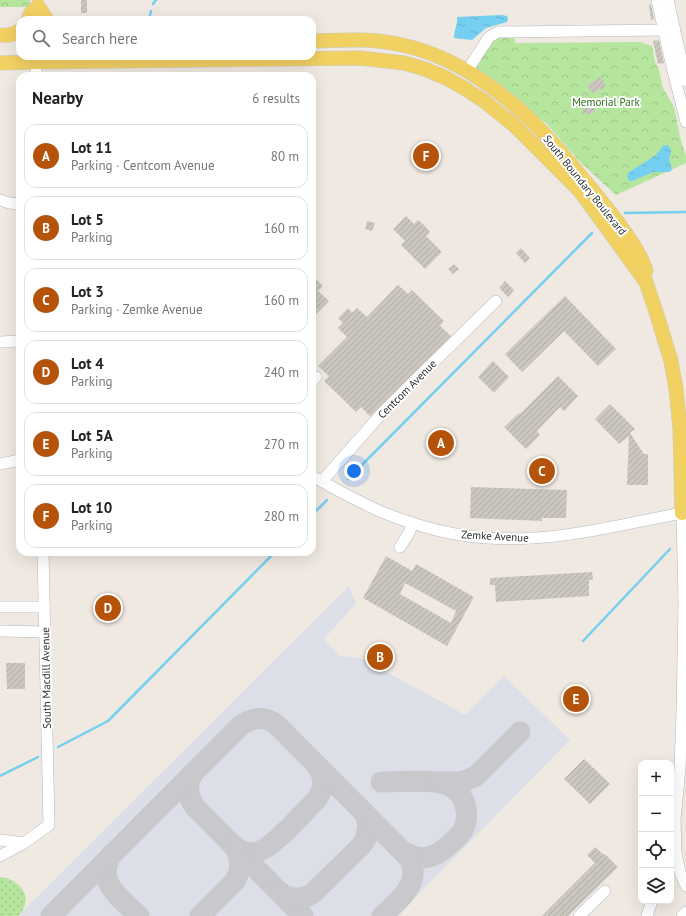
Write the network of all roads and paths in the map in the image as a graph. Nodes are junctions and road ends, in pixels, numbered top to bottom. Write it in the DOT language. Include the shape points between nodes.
graph roads {
  1 [pos="657,0"];
  2 [pos="668,0"];
  3 [pos="38,9"];
  4 [pos="30,16"];
  5 [pos="669,28"];
  6 [pos="16,33"];
  7 [pos="0,35"];
  8 [pos="316,41"];
  9 [pos="0,43"];
  10 [pos="16,43"];
  11 [pos="316,58"];
  12 [pos="27,60"];
  13 [pos="36,60"];
  14 [pos="0,63"];
  15 [pos="467,71"];
  16 [pos="36,72"];
  17 [pos="686,81"];
  18 [pos="686,122"];
  19 [pos="0,200"];
  20 [pos="16,204"];
  21 [pos="646,282"];
  22 [pos="496,301"];
  23 [pos="16,341"];
  24 [pos="0,342"];
  25 [pos="684,446"];
  26 [pos="16,461"];
  27 [pos="0,464"];
  28 [pos="317,478"];
  29 [pos="684,512"];
  30 [pos="413,523"];
  31 [pos="400,547"];
  32 [pos="43,556"];
  33 [pos="0,607"];
  34 [pos="44,607"];
  35 [pos="0,631"];
  36 [pos="45,632"];
  37 [pos="675,820"];
  38 [pos="671,832"];
  39 [pos="0,840"];
  40 [pos="24,843"];
  41 [pos="0,856"];
  42 [pos="686,886"];
  43 [pos="605,891"];
  44 [pos="651,904"];
  45 [pos="686,912"];
  46 [pos="579,916"];
  47 [pos="648,916"];
  48 [pos="682,916"];
  1 -- 5 [label="street"];
  2 -- 5 [label="street"];
  3 -- 4 [label="main road"];
  5 -- 15 [label="street" via="498,32 489,37"];
  5 -- 17 [label="street"];
  5 -- 18 [label="street"];
  6 -- 7 [label="main road"];
  8 -- 15 [label="main road, South Boundary Boulevard" via="353,40 403,45 441,58"];
  9 -- 10 [label="main road"];
  11 -- 21 [label="main road, South Boundary Boulevard" via="404,63 446,78 464,88 514,125 580,191"];
  12 -- 14 [label="main road, South Boundary Boulevard"];
  13 -- 16 [label="street"];
  15 -- 21 [label="main road, South Boundary Boulevard" via="504,96 550,139 603,203 634,246 646,270"];
  19 -- 20 [label="street"];
  21 -- 25 [label="main road, South Boundary Boulevard" via="671,361"];
  22 -- 28 [label="street, Centcom Avenue"];
  23 -- 24 [label="street"];
  25 -- 29 [label="main road, South Boundary Boulevard"];
  26 -- 27 [label="street"];
  28 -- 30 [label="street, Zemke Avenue" via="362,503"];
  29 -- 30 [label="street, Zemke Avenue" via="549,538 519,539 458,534"];
  29 -- 37 [label="street, South Boundary Boulevard" via="680,768"];
  30 -- 31 [label="street"];
  32 -- 34 [label="street, South Macdill Avenue"];
  33 -- 34 [label="street"];
  34 -- 36 [label="street, South Macdill Avenue"];
  35 -- 36 [label="street"];
  36 -- 40 [label="street, South Macdill Avenue" via="49,825"];
  37 -- 38 [label="street"];
  37 -- 42 [label="street, South Boundary Boulevard" via="676,853"];
  39 -- 40 [label="street"];
  40 -- 41 [label="street"];
  43 -- 46 [label="street"];
  44 -- 47 [label="street"];
  45 -- 48 [label="street"];
}
